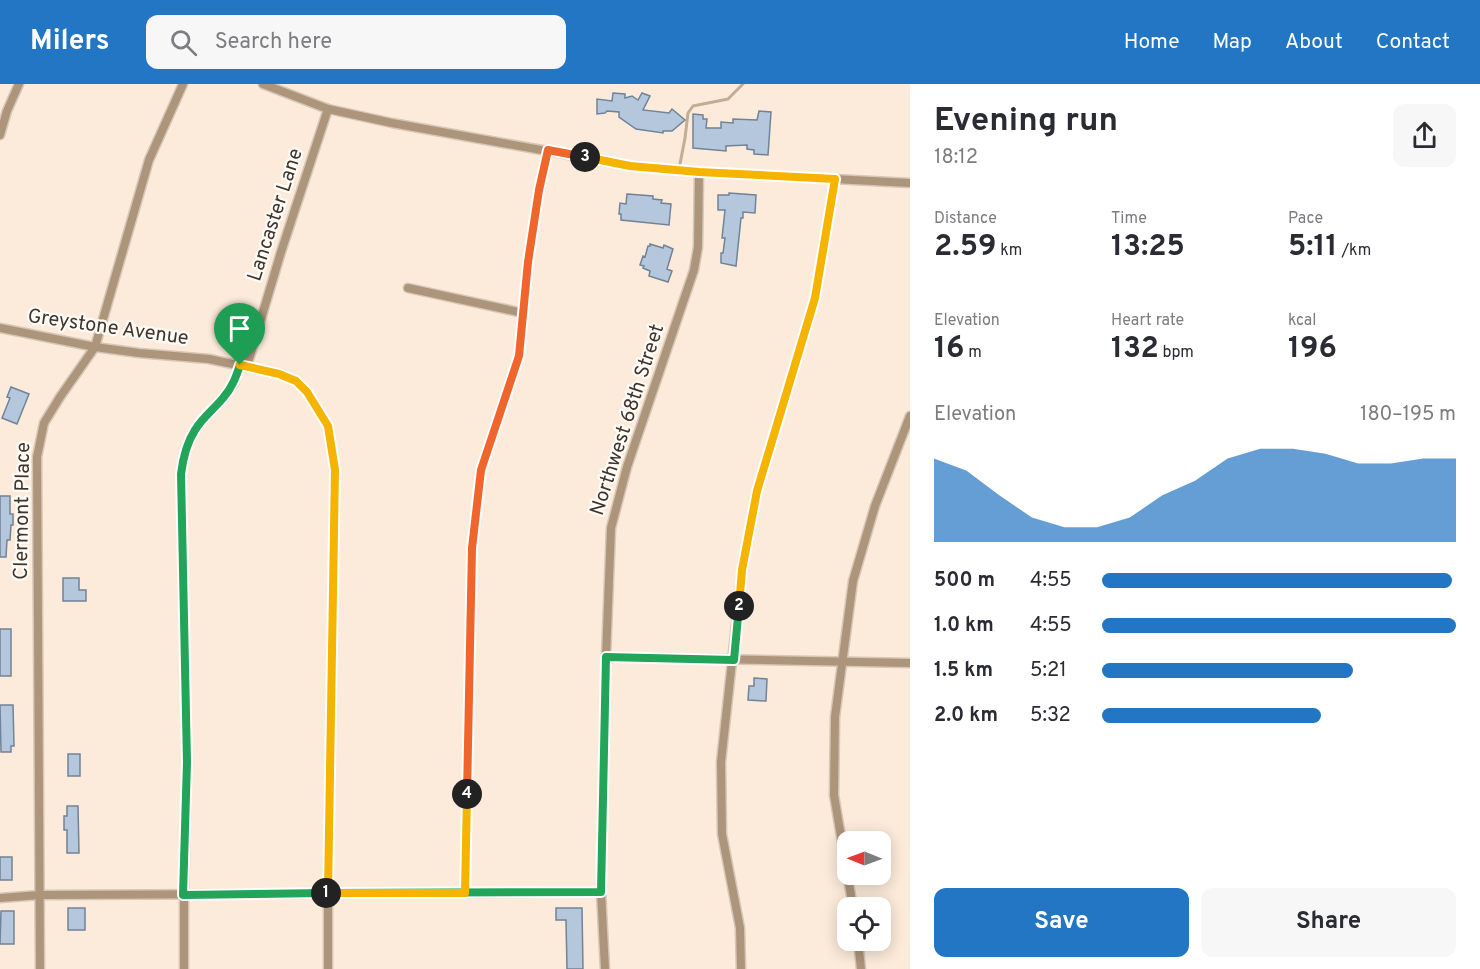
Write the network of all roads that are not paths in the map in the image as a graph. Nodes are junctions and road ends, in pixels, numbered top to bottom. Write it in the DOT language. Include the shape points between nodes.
graph roads {
  1 [pos="19,84"];
  2 [pos="183,84"];
  3 [pos="263,84"];
  4 [pos="328,109"];
  5 [pos="0,135"];
  6 [pos="548,150"];
  7 [pos="699,172"];
  8 [pos="835,179"];
  9 [pos="910,183"];
  10 [pos="408,288"];
  11 [pos="523,313"];
  12 [pos="0,328"];
  13 [pos="95,347"];
  14 [pos="243,366"];
  15 [pos="910,416"];
  16 [pos="606,657"];
  17 [pos="734,660"];
  18 [pos="842,662"];
  19 [pos="910,663"];
  20 [pos="601,892"];
  21 [pos="328,893"];
  22 [pos="465,893"];
  23 [pos="40,895"];
  24 [pos="183,895"];
  25 [pos="851,897"];
  26 [pos="0,898"];
  27 [pos="859,951"];
  28 [pos="40,969"];
  29 [pos="184,969"];
  30 [pos="328,969"];
  31 [pos="605,969"];
  32 [pos="741,969"];
  33 [pos="861,969"];
  1 -- 5 [label="street"];
  2 -- 13 [label="street, Clermont Place" via="149,160"];
  3 -- 4 [label="street"];
  4 -- 6 [label="street"];
  4 -- 14 [label="street, Lancaster Lane"];
  6 -- 7 [label="street" via="630,166"];
  6 -- 11 [label="street"];
  7 -- 8 [label="street"];
  7 -- 16 [label="street, Northwest 68th Street" via="694,270 627,467 611,528"];
  8 -- 9 [label="street"];
  8 -- 17 [label="street" via="815,298 757,491 742,570"];
  10 -- 11 [label="street"];
  11 -- 22 [label="street" via="519,356 481,470 472,548"];
  12 -- 13 [label="street, Greystone Avenue"];
  13 -- 14 [label="street, Greystone Avenue"];
  13 -- 23 [label="street, Clermont Place" via="44,423 37,457"];
  14 -- 21 [label="street, Greystone Avenue" via="296,381 328,426 335,470"];
  14 -- 24 [label="street, Lancaster Lane" via="224,397 196,428 183,458 181,474 187,762"];
  15 -- 18 [label="street" via="875,506 856,570"];
  16 -- 17 [label="street"];
  16 -- 20 [label="street, Northwest 68th Street"];
  17 -- 18 [label="street"];
  17 -- 32 [label="street" via="721,762 722,834 740,928"];
  18 -- 19 [label="street"];
  18 -- 25 [label="street" via="835,717 834,795"];
  20 -- 22 [label="street"];
  20 -- 31 [label="street, Northwest 68th Street"];
  21 -- 22 [label="street"];
  21 -- 24 [label="street"];
  21 -- 30 [label="street, Greystone Avenue"];
  23 -- 24 [label="street"];
  23 -- 26 [label="street"];
  23 -- 28 [label="street, Clermont Place"];
  24 -- 29 [label="street, Lancaster Lane"];
  27 -- 33 [label="street"];
}
